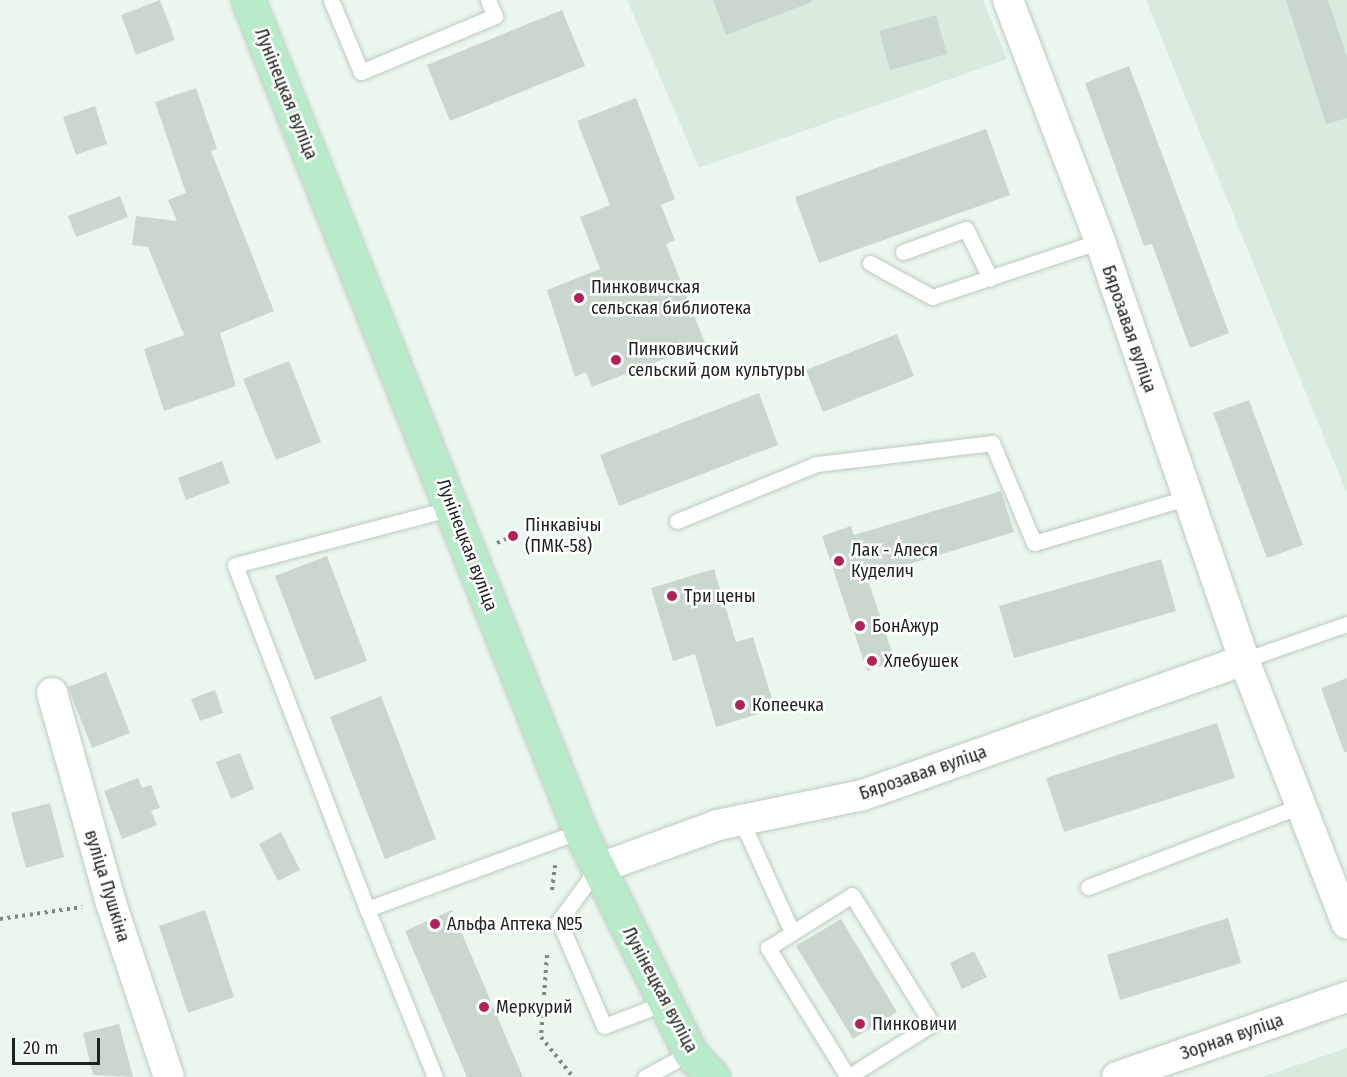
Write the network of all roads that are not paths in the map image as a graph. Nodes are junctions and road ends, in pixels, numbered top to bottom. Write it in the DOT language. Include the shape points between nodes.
graph roads {
  1 [pos="248,0"];
  2 [pos="331,0"];
  3 [pos="488,0"];
  4 [pos="1008,0"];
  5 [pos="1100,241"];
  6 [pos="903,252"];
  7 [pos="870,262"];
  8 [pos="990,278"];
  9 [pos="1186,498"];
  10 [pos="453,507"];
  11 [pos="677,521"];
  12 [pos="1347,624"];
  13 [pos="1244,660"];
  14 [pos="52,693"];
  15 [pos="1302,805"];
  16 [pos="741,820"];
  17 [pos="580,831"];
  18 [pos="597,869"];
  19 [pos="1088,887"];
  20 [pos="367,909"];
  21 [pos="1347,924"];
  22 [pos="792,932"];
  23 [pos="1347,997"];
  24 [pos="665,1003"];
  25 [pos="690,1053"];
  26 [pos="169,1077"];
  27 [pos="435,1077"];
  28 [pos="645,1077"];
  29 [pos="712,1077"];
  30 [pos="848,1077"];
  31 [pos="1117,1077"];
  1 -- 10 [label="main road, Лунінецкая вуліца"];
  2 -- 3 [label="lane" via="361,72 495,16"];
  4 -- 5 [label="street, Бярозавая вуліца"];
  5 -- 8 [label="lane"];
  5 -- 9 [label="street, Бярозавая вуліца"];
  6 -- 8 [label="lane" via="966,229"];
  7 -- 8 [label="lane" via="932,297"];
  9 -- 11 [label="lane" via="1034,543 992,443 817,464"];
  9 -- 13 [label="street, Бярозавая вуліца"];
  10 -- 17 [label="main road, Лунінецкая вуліца"];
  10 -- 20 [label="lane" via="235,565"];
  12 -- 13 [label="lane"];
  13 -- 15 [label="street, Бярозавая вуліца"];
  13 -- 16 [label="street, Бярозавая вуліца" via="863,795"];
  14 -- 26 [label="street, вуліца Пушкіна" via="111,903"];
  15 -- 19 [label="lane"];
  15 -- 21 [label="street, Бярозавая вуліца"];
  16 -- 18 [label="street, Бярозавая вуліца"];
  16 -- 22 [label="lane"];
  17 -- 18 [label="main road, Лунінецкая вуліца"];
  17 -- 20 [label="lane"];
  18 -- 24 [label="main road, Лунінецкая вуліца"];
  18 -- 24 [label="lane" via="559,921 604,1026"];
  20 -- 27 [label="lane"];
  22 -- 30 [label="lane" via="768,948"];
  22 -- 30 [label="lane" via="852,895 932,1024"];
  23 -- 31 [label="street, Зорная вуліца"];
  24 -- 25 [label="main road, Лунінецкая вуліца"];
  25 -- 28 [label="lane"];
  25 -- 29 [label="main road, Лунінецкая вуліца"];
}
